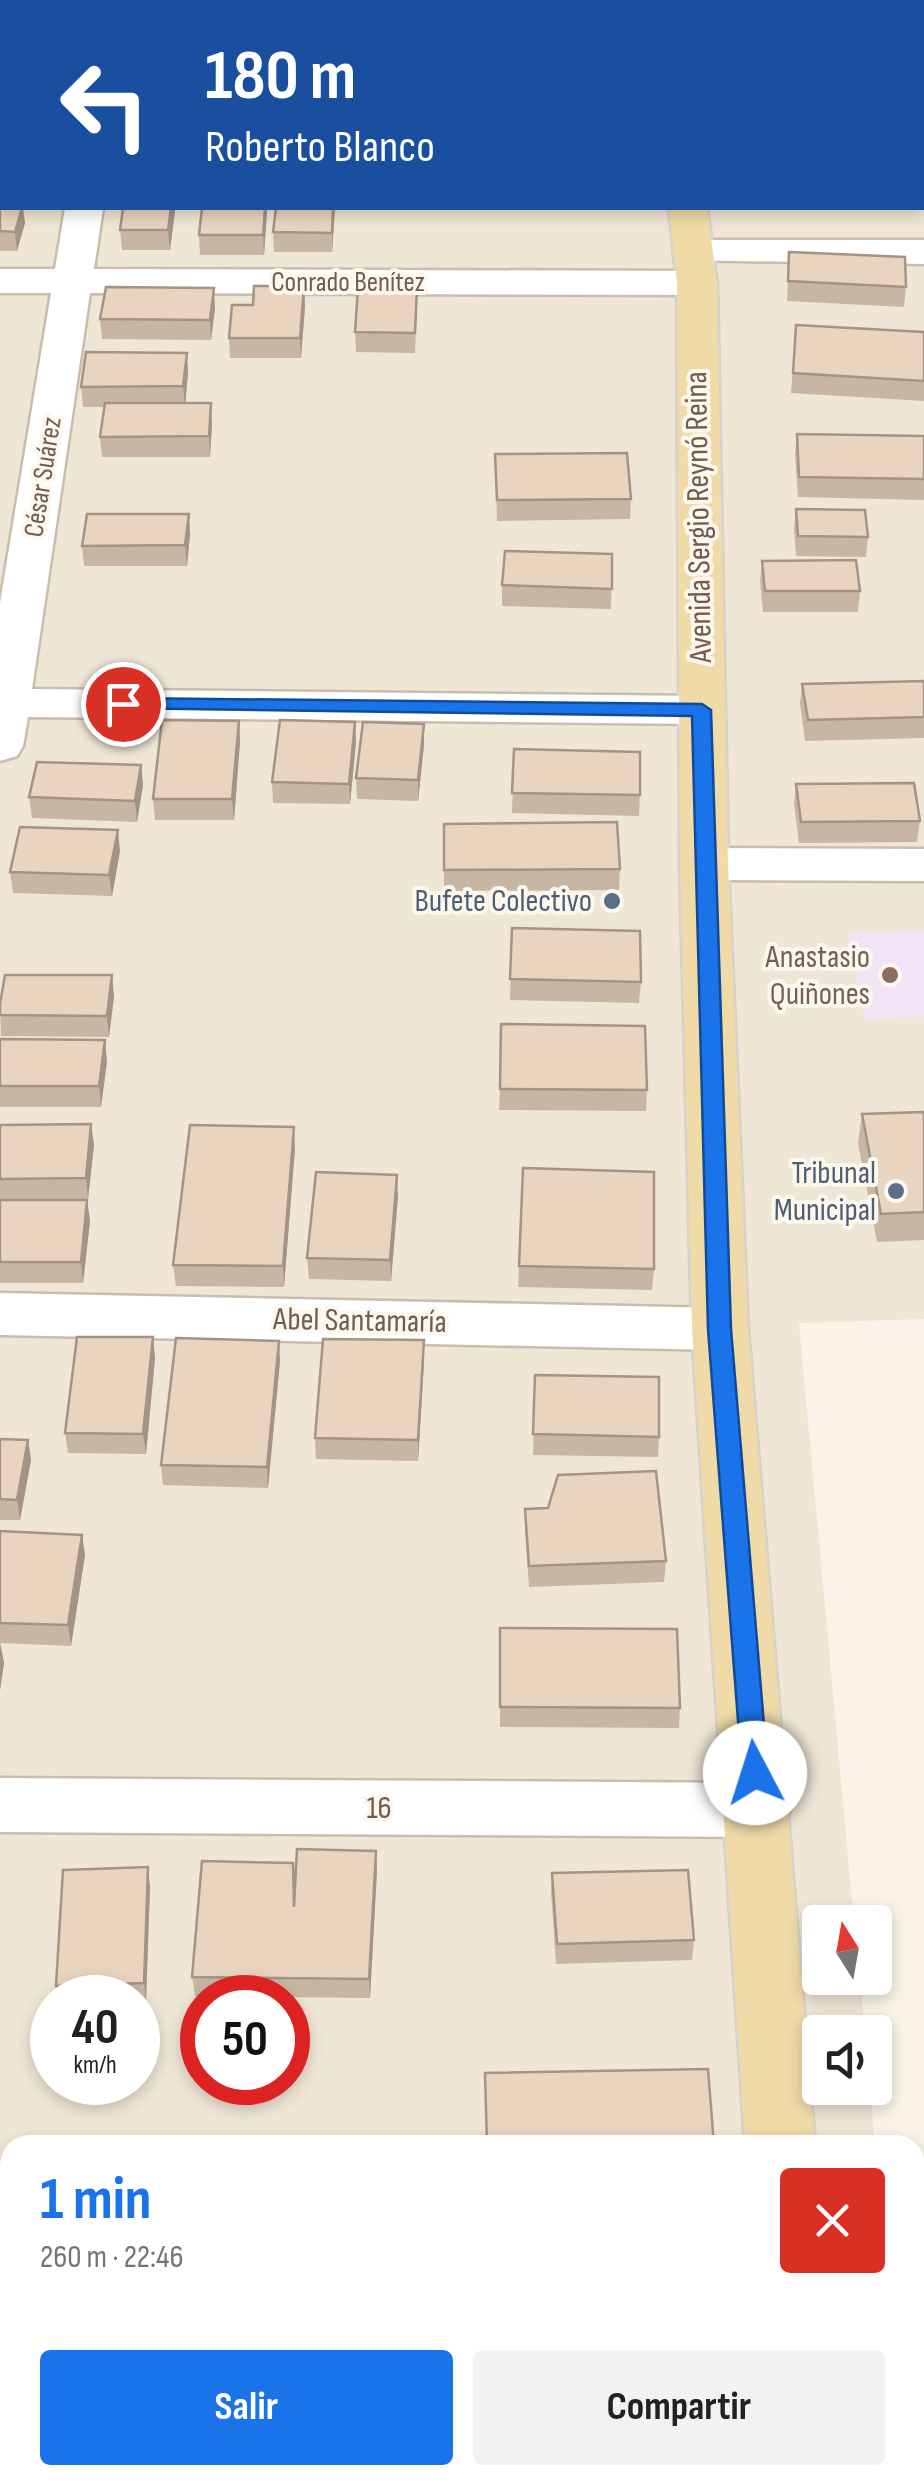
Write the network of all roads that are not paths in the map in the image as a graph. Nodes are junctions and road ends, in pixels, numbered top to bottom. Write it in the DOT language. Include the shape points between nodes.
graph roads {
  1 [pos="84,210"];
  2 [pos="693,248"];
  3 [pos="924,252"];
  4 [pos="0,281"];
  5 [pos="73,282"];
  6 [pos="702,710"];
  7 [pos="2,717"];
  8 [pos="704,864"];
  9 [pos="924,866"];
  10 [pos="0,1314"];
  11 [pos="720,1329"];
  12 [pos="0,1806"];
  13 [pos="758,1810"];
  14 [pos="779,2135"];
  1 -- 5 [label="street, César Suárez"];
  2 -- 3 [label="street, Conrado Benítez"];
  2 -- 5 [label="street, Conrado Benítez"];
  2 -- 6 [label="main road, Avenida Sergio Reynó Reina"];
  4 -- 5 [label="street, Conrado Benítez"];
  5 -- 7 [label="street, César Suárez"];
  6 -- 7 [label="street"];
  6 -- 8 [label="main road, Avenida Sergio Reynó Reina"];
  8 -- 9 [label="street"];
  8 -- 11 [label="main road, Avenida Sergio Reynó Reina"];
  10 -- 11 [label="street, Abel Santamaría"];
  11 -- 13 [label="main road, Avenida Sergio Reynó Reina"];
  12 -- 13 [label="street, 16"];
  13 -- 14 [label="main road, Avenida Sergio Reynó Reina"];
}
